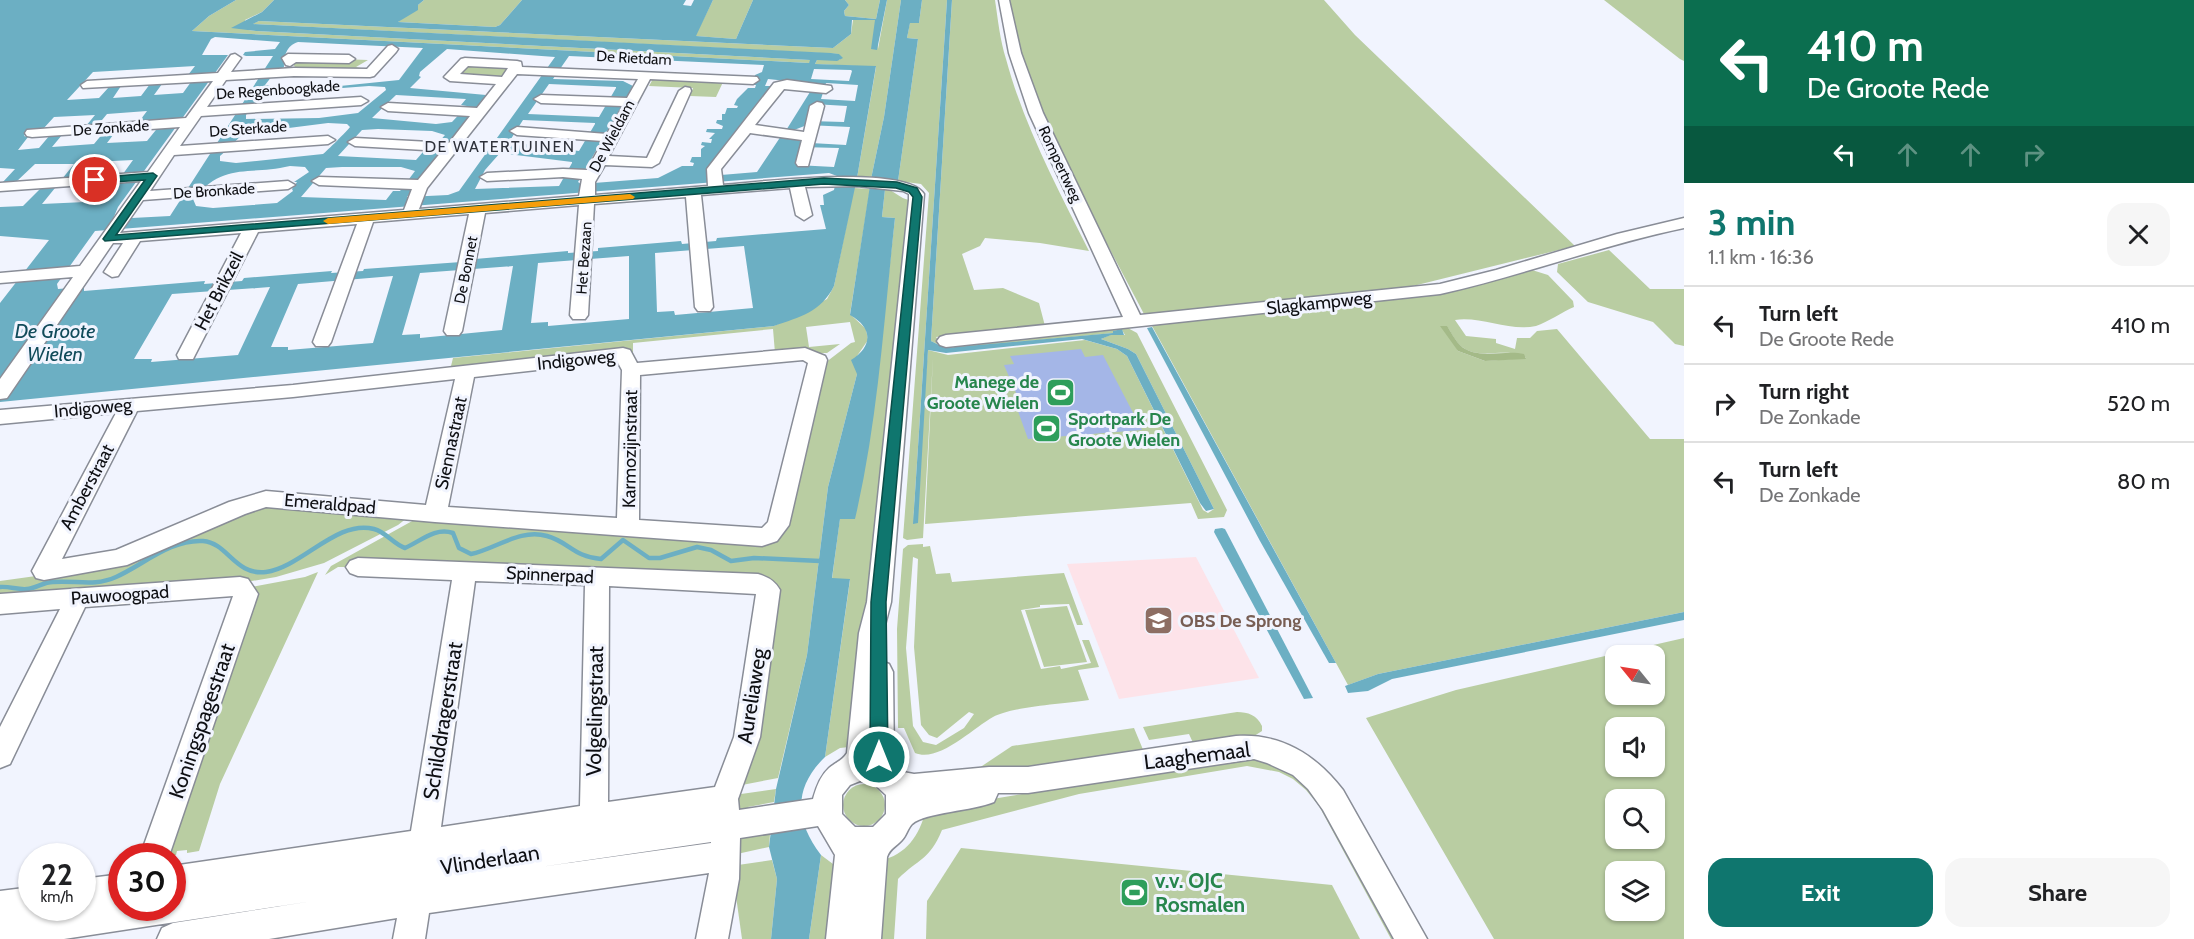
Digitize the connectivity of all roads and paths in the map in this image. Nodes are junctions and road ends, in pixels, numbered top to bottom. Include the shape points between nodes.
1 (1004, 0) edge
2 (392, 49) dead end
3 (235, 58) dead end
4 (514, 69) junction
5 (646, 75) junction
6 (219, 77) junction
7 (753, 80) dead end
8 (505, 81) junction
9 (87, 85) dead end
10 (819, 88) dead end
11 (686, 91) dead end
12 (541, 99) dead end
13 (361, 101) dead end
14 (628, 102) junction
15 (388, 107) dead end
16 (472, 112) junction
17 (191, 119) junction
18 (746, 128) junction
19 (517, 131) dead end
20 (32, 133) dead end
21 (609, 137) junction
22 (328, 140) dead end
23 (355, 142) dead end
24 (450, 147) junction
25 (170, 151) junction
26 (599, 160) junction
27 (803, 163) dead end
28 (497, 164) dead end
29 (563, 174) junction
30 (149, 176) junction
31 (487, 177) dead end
32 (319, 181) dead end
33 (715, 182) junction
34 (797, 184) junction
35 (288, 185) dead end
36 (588, 185) junction
37 (0, 187) edge
38 (693, 192) junction
39 (413, 195) junction
40 (139, 196) junction
41 (478, 209) junction
42 (804, 215) dead end
43 (367, 218) junction
44 (1684, 223) edge
45 (252, 227) junction
46 (115, 229) junction
47 (135, 237) junction
48 (112, 272) dead end
49 (79, 277) junction
50 (0, 278) edge
51 (704, 307) dead end
52 (579, 315) dead end
53 (1134, 322) junction
54 (453, 331) dead end
55 (946, 341) dead end
56 (322, 342) dead end
57 (186, 355) dead end
58 (631, 370) junction
59 (466, 372) junction
60 (0, 393) edge
61 (131, 404) junction
62 (0, 417) edge
63 (435, 514) junction
64 (628, 527) junction
65 (357, 567) dead end
66 (44, 571) joint
67 (465, 571) junction
68 (597, 578) junction
69 (742, 583) joint
70 (240, 586) joint
71 (78, 598) junction
72 (879, 602) junction
73 (0, 604) edge
74 (0, 755) edge
75 (852, 770) junction
76 (889, 779) junction
77 (1028, 780) junction
78 (901, 815) junction
79 (825, 820) junction
80 (729, 826) junction
81 (594, 832) junction
82 (878, 840) junction
83 (160, 843) edge
84 (420, 872) junction
85 (592, 875) junction
86 (186, 880) edge
87 (220, 900) junction
88 (18, 904) edge
89 (186, 905) edge
90 (0, 906) edge
91 (108, 908) edge
92 (0, 933) edge
93 (211, 936) edge
94 (173, 939) edge
95 (409, 939) edge
96 (712, 939) edge
97 (842, 939) edge
98 (865, 939) edge
99 (1411, 939) edge

1 - 53 street, Rompertweg via 1015,53 1036,113
2 - 6 street via 370,73 294,72
3 - 6 street, De Zonkade
4 - 5 street, De Rietdam
4 - 8 street
4 - 8 street, De Rietdam via 517,65 465,62 450,77
5 - 7 street, De Rietdam
5 - 14 street, De Wieldam
6 - 9 street
6 - 17 street, De Zonkade
8 - 16 street
10 - 18 street via 778,84
11 - 26 street via 652,163
12 - 14 street
13 - 17 street, De Regenboogkade via 238,109
14 - 21 street, De Wieldam
15 - 16 street
16 - 24 street
17 - 20 street, De Zonkade via 158,125
17 - 25 street, De Zonkade
18 - 27 street via 811,130
18 - 33 street
19 - 21 street
21 - 26 street, De Wieldam
22 - 25 street, De Sterkade
23 - 24 street
24 - 39 street
25 - 30 street, De Zonkade
26 - 36 street, De Wieldam
28 - 29 street
29 - 31 street
29 - 36 street
30 - 37 street
30 - 40 street, De Zonkade
32 - 39 street
33 - 34 street
33 - 38 street
34 - 42 street
34 - 72 street via 886,184 909,188 918,197
35 - 40 street, De Bronkade
36 - 38 street
36 - 41 street
36 - 52 street, Het Bezaan
38 - 51 street
39 - 41 street
39 - 43 street
40 - 46 street, De Zonkade
41 - 54 street, De Bonnet
43 - 45 street
43 - 56 street
44 - 53 street, Slagkampweg via 1496,277 1440,289
45 - 47 street
45 - 57 street, Het Brikzeil
46 - 47 street
46 - 49 street, De Zonkade
47 - 48 street
49 - 50 street
49 - 60 street, De Zonkade
53 - 55 street, Slagkampweg
58 - 59 street, Indigoweg via 623,354
58 - 64 street, Karmozijnstraat
58 - 64 street, Indigoweg via 805,354 819,360 775,530 762,537
59 - 61 street, Indigoweg
59 - 63 street, Siennastraat
61 - 62 street, Indigoweg
61 - 66 street, Amberstraat
63 - 64 street, Emeraldpad
63 - 66 street, Emeraldpad via 266,499 119,560
65 - 67 street, Spinnerpad
67 - 68 street, Spinnerpad
67 - 84 street, Schilddragerstraat
68 - 69 street, Spinnerpad
68 - 81 street, Volgelingstraat
69 - 80 street, Aureliaweg via 758,583 768,590 747,737
70 - 71 street, Pauwoogpad
70 - 83 street, Koningspagestraat via 246,594
71 - 73 street, Pauwoogpad
71 - 74 street
72 - 75 street via 872,633 860,754
72 - 76 street via 879,757
75 - 76 street via 862,768
75 - 79 street via 834,781 826,800
76 - 77 street, Laaghemaal via 914,788
76 - 78 street via 901,799
77 - 78 street, Laaghemaal via 918,806
77 - 99 street, Laaghemaal via 1236,748 1262,749 1290,758 1318,780 1333,800
78 - 82 street via 892,830
79 - 80 street, Vlinderlaan
79 - 82 street via 860,842
79 - 97 street via 850,855
80 - 81 street, Vlinderlaan
80 - 85 street, Vlinderlaan
80 - 96 street
81 - 84 street, Vlinderlaan
81 - 85 street, Volgelingstraat
82 - 98 street via 872,857
84 - 85 street, Vlinderlaan
84 - 86 street, Vlinderlaan
84 - 87 street, Vlinderlaan
84 - 93 street, Vlinderlaan
84 - 95 street, Schilddragerstraat
87 - 89 street, Vlinderlaan
87 - 93 street
88 - 90 street
91 - 92 street, Vlinderlaan
93 - 94 street, Vlinderlaan

